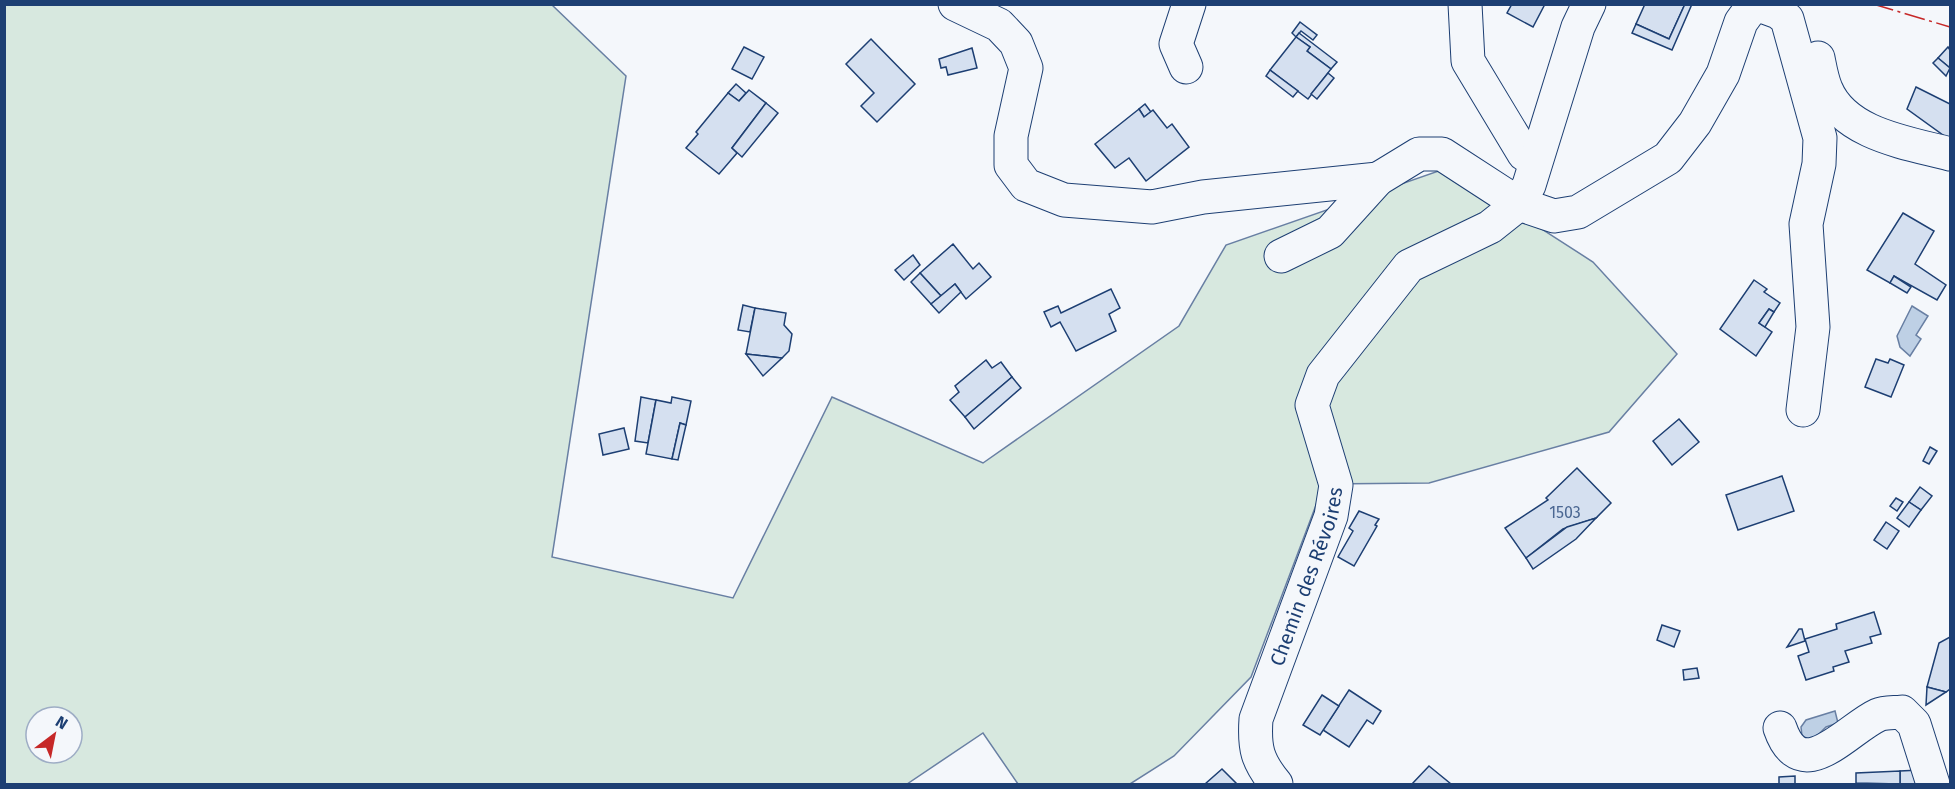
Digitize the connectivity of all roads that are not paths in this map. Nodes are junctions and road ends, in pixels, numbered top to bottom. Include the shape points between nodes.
1 (955, 4) edge
2 (1189, 4) edge
3 (1465, 4) edge
4 (1589, 4) edge
5 (1803, 4) edge
6 (1186, 67) dead end
7 (1950, 154) edge
8 (1535, 160) junction
9 (1378, 179) junction
10 (1519, 204) junction
11 (1281, 256) dead end
12 (1803, 410) dead end
13 (1780, 728) dead end
14 (1276, 784) edge
15 (1933, 784) edge

1 - 9 street via 999,25 1016,43 1026,68 1011,136 1011,165 1026,186 1064,200 1152,207 1203,196
2 - 6 street via 1176,44
3 - 8 street via 1468,61 1524,154
4 - 8 street, Chemin des Révoires
5 - 7 street via 1827,91 1845,115 1862,127
8 - 10 street, Chemin des Révoires
9 - 10 street via 1419,154 1442,153
9 - 11 street via 1330,232
10 - 12 street via 1554,216 1578,212 1668,158 1695,123 1723,74 1741,22 1749,11 1759,5 1778,12 1786,19 1820,138 1819,164 1806,224 1814,327
10 - 14 street, Chemin des Révoires via 1490,227 1409,266 1323,375 1312,405 1336,485 1331,516 1256,719 1254,746 1264,770
13 - 15 street via 1785,743 1798,753 1824,753 1879,715 1902,712 1914,724

